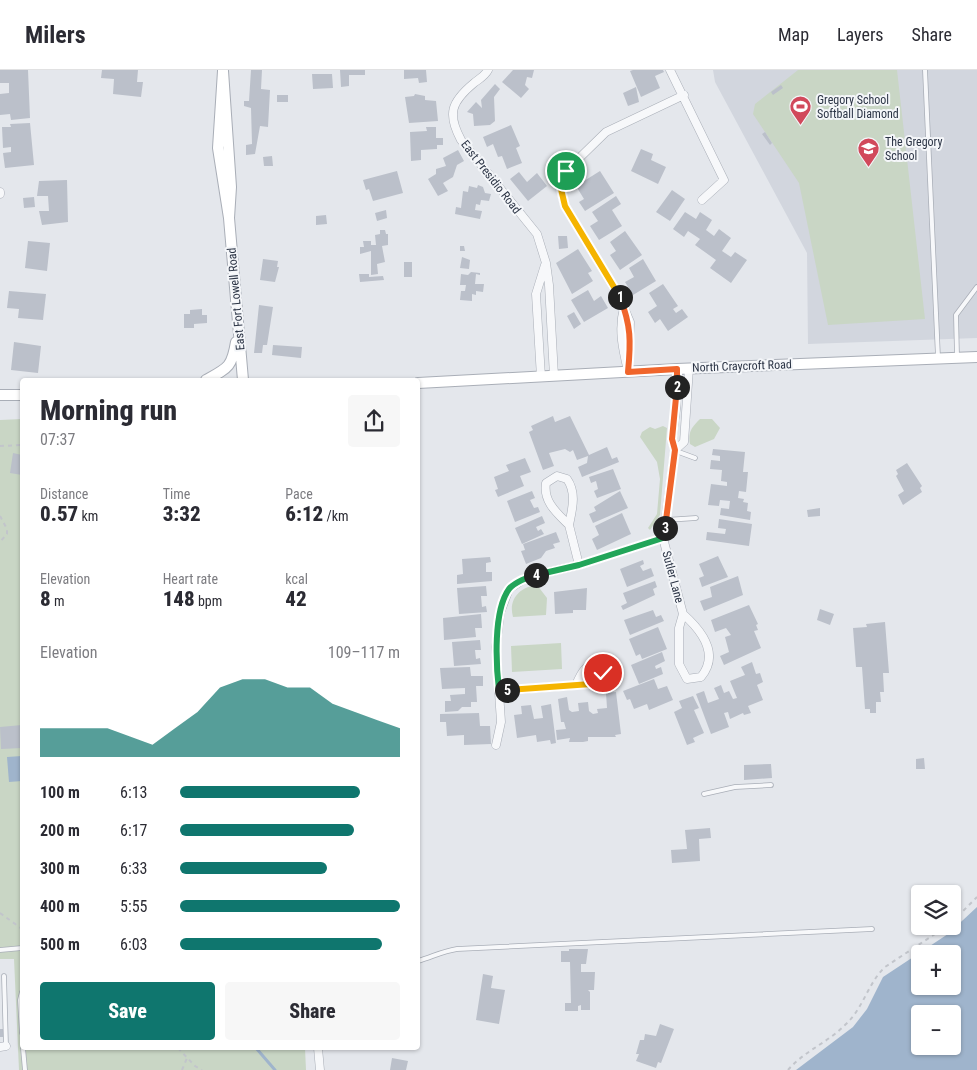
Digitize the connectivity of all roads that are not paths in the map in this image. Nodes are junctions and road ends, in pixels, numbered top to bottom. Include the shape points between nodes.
1 (488, 70) edge
2 (670, 70) edge
3 (925, 70) edge
4 (223, 71) edge
5 (684, 95) junction
6 (702, 200) dead end
7 (546, 263) junction
8 (977, 287) edge
9 (238, 326) junction
10 (977, 357) edge
11 (957, 358) junction
12 (938, 359) junction
13 (689, 368) junction
14 (677, 369) junction
15 (628, 372) junction
16 (554, 376) junction
17 (540, 377) junction
18 (210, 378) edge
19 (243, 378) edge
20 (420, 383) edge
21 (0, 395) edge
22 (20, 395) edge
23 (675, 450) junction
24 (695, 458) dead end
25 (696, 518) dead end
26 (666, 520) junction
27 (569, 525) junction
28 (663, 538) junction
29 (579, 565) junction
30 (683, 614) junction
31 (576, 685) dead end
32 (499, 690) junction
33 (496, 746) dead end
34 (771, 785) dead end
35 (704, 794) dead end
36 (872, 929) dead end
37 (20, 948) edge
38 (0, 950) edge
39 (420, 960) edge
40 (4, 976) dead end
41 (3, 1047) edge
42 (23, 1050) edge
43 (318, 1050) edge
44 (25, 1070) edge
45 (320, 1070) edge

1 - 7 street, East Presidio Road via 463,92 453,108 452,123 461,140 537,234
2 - 5 street
3 - 12 lane
4 - 9 main road, East Fort Lowell Road via 231,187 229,218
5 - 6 street via 724,180
5 - 15 street via 606,132 566,171 561,189 565,206 620,296 630,322
7 - 16 street, East Presidio Road via 550,284
7 - 17 street via 536,294
8 - 11 lane via 956,315
9 - 18 main road via 233,358 228,368
9 - 19 main road, East Fort Lowell Road
10 - 11 main road, North Craycroft Road
11 - 12 main road, North Craycroft Road
12 - 13 main road, North Craycroft Road
13 - 14 main road, North Craycroft Road
13 - 23 street, Sutler Lane via 684,442
14 - 15 main road, North Craycroft Road
14 - 23 street, Sutler Lane via 672,439
15 - 16 main road, North Craycroft Road
16 - 17 main road, North Craycroft Road
17 - 20 main road, North Craycroft Road
21 - 22 main road
23 - 24 lane
23 - 26 street, Sutler Lane
25 - 26 lane
26 - 28 street, Sutler Lane
27 - 27 street via 573,512 572,490 567,479 557,476 546,483 545,490 552,509
27 - 29 street
28 - 29 street
28 - 30 street, Sutler Lane
29 - 32 street via 527,577 509,589 500,613 496,647
30 - 30 street, Sutler Lane via 679,628 680,664 687,679 693,679 701,677 708,666 707,643
31 - 32 street
32 - 33 street via 501,722
34 - 35 lane via 735,787
36 - 39 lane via 457,949
37 - 38 lane
40 - 41 lane
42 - 44 lane
43 - 45 street

